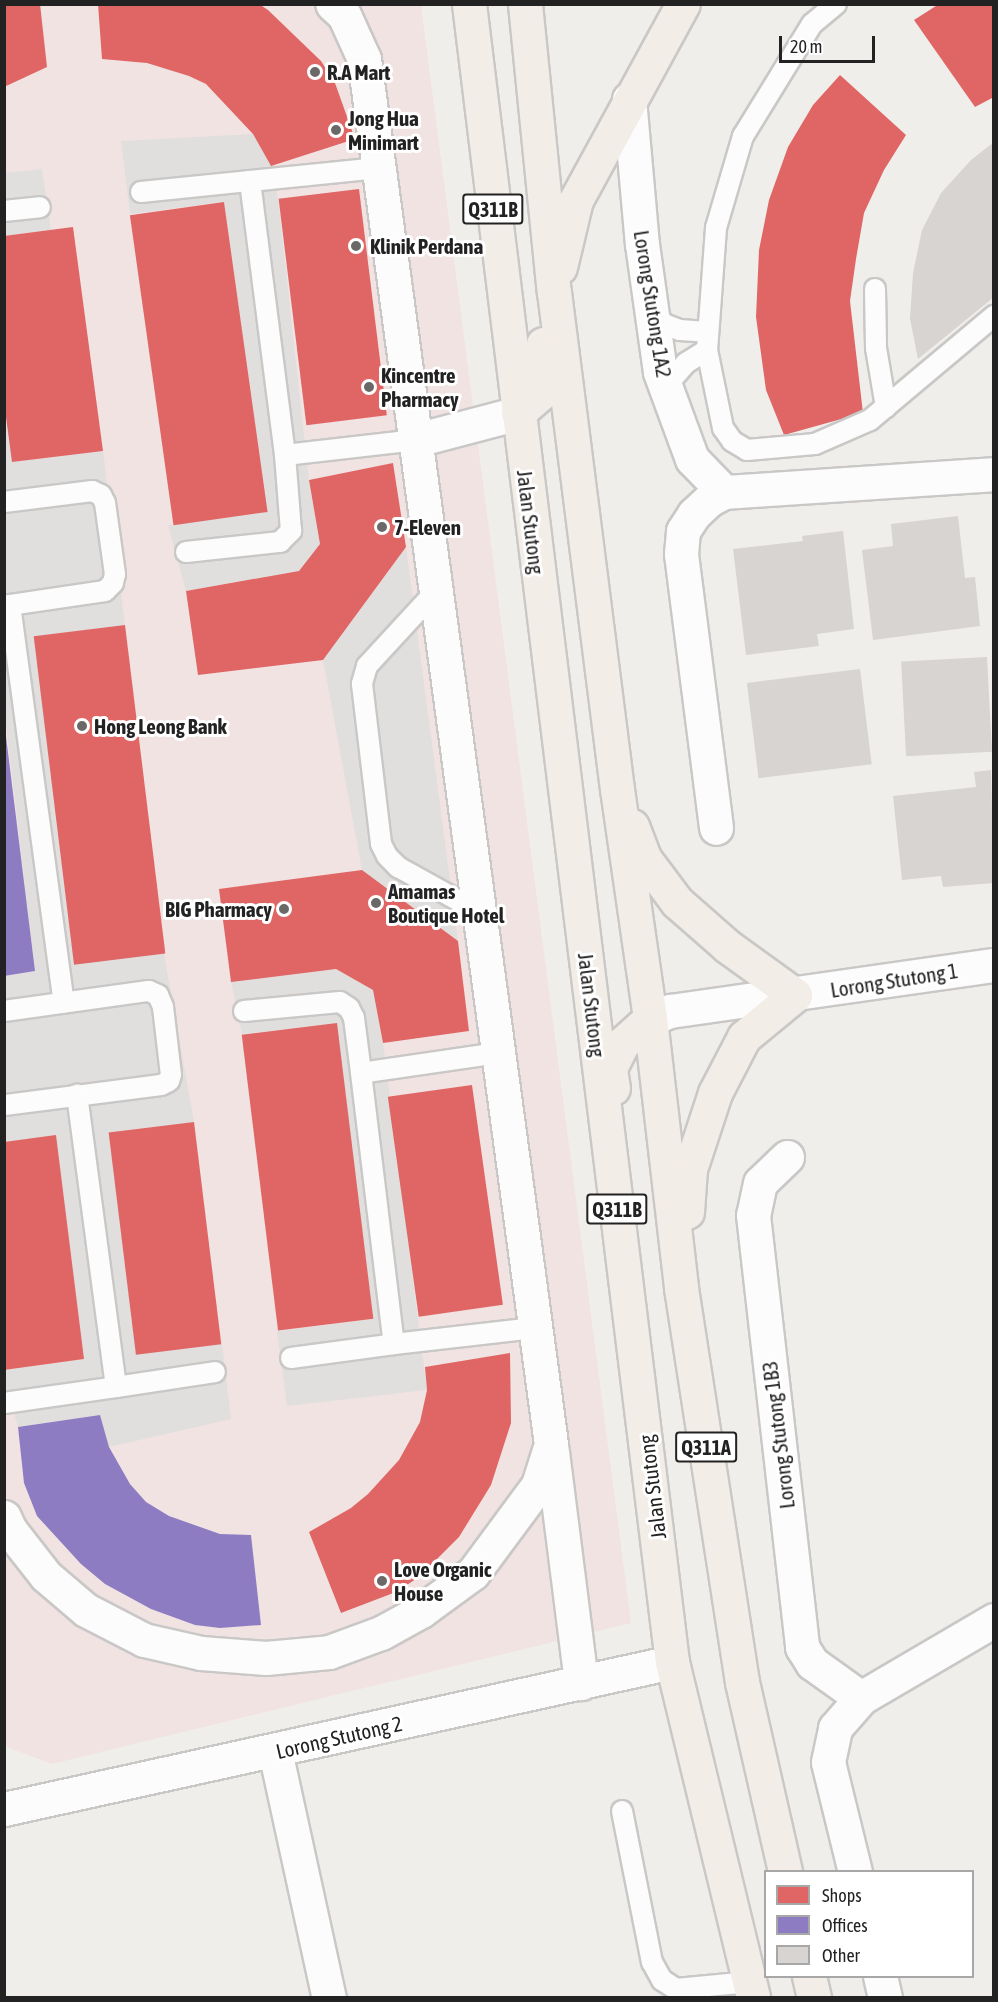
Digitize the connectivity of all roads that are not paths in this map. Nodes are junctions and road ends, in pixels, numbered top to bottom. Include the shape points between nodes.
1 (332, 4) edge
2 (469, 4) edge
3 (525, 4) edge
4 (683, 4) edge
5 (836, 4) edge
6 (629, 99) junction
7 (378, 168) junction
8 (250, 181) junction
9 (141, 192) dead end
10 (40, 207) dead end
11 (4, 211) edge
12 (875, 289) dead end
13 (554, 292) junction
14 (652, 311) junction
15 (993, 316) edge
16 (707, 341) junction
17 (667, 392) junction
18 (886, 406) junction
19 (518, 413) junction
20 (416, 440) junction
21 (285, 455) junction
22 (993, 474) edge
23 (724, 492) junction
24 (4, 502) edge
25 (186, 552) dead end
26 (436, 591) junction
27 (7, 605) edge
28 (617, 789) junction
29 (716, 828) dead end
30 (479, 912) junction
31 (993, 965) edge
32 (795, 995) junction
33 (64, 1002) junction
34 (4, 1011) edge
35 (244, 1011) dead end
36 (650, 1019) junction
37 (498, 1053) junction
38 (361, 1072) junction
39 (77, 1095) junction
40 (4, 1105) edge
41 (787, 1157) dead end
42 (681, 1288) junction
43 (534, 1328) junction
44 (394, 1344) junction
45 (291, 1358) dead end
46 (215, 1372) dead end
47 (116, 1387) junction
48 (4, 1403) edge
49 (645, 1432) junction
50 (551, 1444) junction
51 (4, 1517) edge
52 (993, 1620) edge
53 (672, 1662) junction
54 (581, 1683) junction
55 (861, 1698) junction
56 (275, 1751) junction
57 (4, 1809) edge
58 (622, 1811) dead end
59 (785, 1870) edge
60 (855, 1870) edge
61 (809, 1978) edge
62 (880, 1978) edge
63 (752, 1990) edge
64 (329, 1998) edge
65 (814, 1998) edge
66 (885, 1998) edge

1 - 7 street via 344,15 364,59
2 - 19 main road, Jalan Stutong / Q311B
3 - 13 main road
4 - 6 main road
5 - 16 lane via 812,24 743,136 716,228
6 - 13 main road via 576,200
6 - 14 street, Lorong Stutong 1A2
7 - 8 lane
7 - 20 street
8 - 9 lane
8 - 21 lane
10 - 11 lane
12 - 18 lane via 876,348
13 - 19 main road via 543,327 542,392
13 - 28 main road
14 - 16 lane via 664,324
14 - 17 street, Lorong Stutong 1A2 via 660,372
15 - 18 lane
16 - 17 lane via 673,378
16 - 18 lane via 723,428 732,441 747,450 814,444 870,420
17 - 23 street, Lorong Stutong 1A2 via 692,459
19 - 20 street
19 - 49 main road, Jalan Stutong / Q311B
20 - 21 lane
20 - 26 street
21 - 25 lane via 291,531 287,538 280,543
22 - 23 street
23 - 29 street via 694,514 683,531 681,554
24 - 27 lane via 92,490 101,495 115,574 105,591
26 - 30 street
26 - 30 lane via 367,666 362,684 381,844 398,867
27 - 33 lane
28 - 32 main road via 644,858 677,902 727,946
28 - 36 main road
30 - 37 street
31 - 32 street, Lorong Stutong 1
32 - 36 street, Lorong Stutong 1 via 670,1011
32 - 42 main road via 744,1037 714,1092 690,1169
33 - 34 lane
33 - 39 lane via 149,991 158,995 163,1006 169,1081
35 - 38 lane via 340,1002 350,1008 354,1018
36 - 42 main road, Q311A
36 - 49 main road via 623,1043 610,1068 647,1318 651,1372
37 - 38 lane
37 - 43 street
38 - 44 lane
39 - 40 lane
39 - 47 lane
41 - 55 street, Lorong Stutong 1B3 via 760,1183 753,1215 802,1647 812,1663
42 - 59 main road, Q311A via 742,1682
43 - 44 lane
43 - 50 street
44 - 45 lane
46 - 47 lane
47 - 48 lane
49 - 53 main road, Jalan Stutong / Q311B
50 - 51 street via 538,1485 472,1573 421,1611 381,1633 329,1652 266,1658 201,1653 144,1640 86,1610 46,1576
50 - 54 street
52 - 55 street
53 - 54 street, Lorong Stutong 2
53 - 63 main road, Jalan Stutong / Q311B
54 - 56 street, Lorong Stutong 2
55 - 60 street via 835,1728 828,1762
56 - 57 street, Lorong Stutong 2
56 - 64 street
58 - 63 lane via 652,1962 662,1980 676,1989
61 - 65 main road
62 - 66 street

